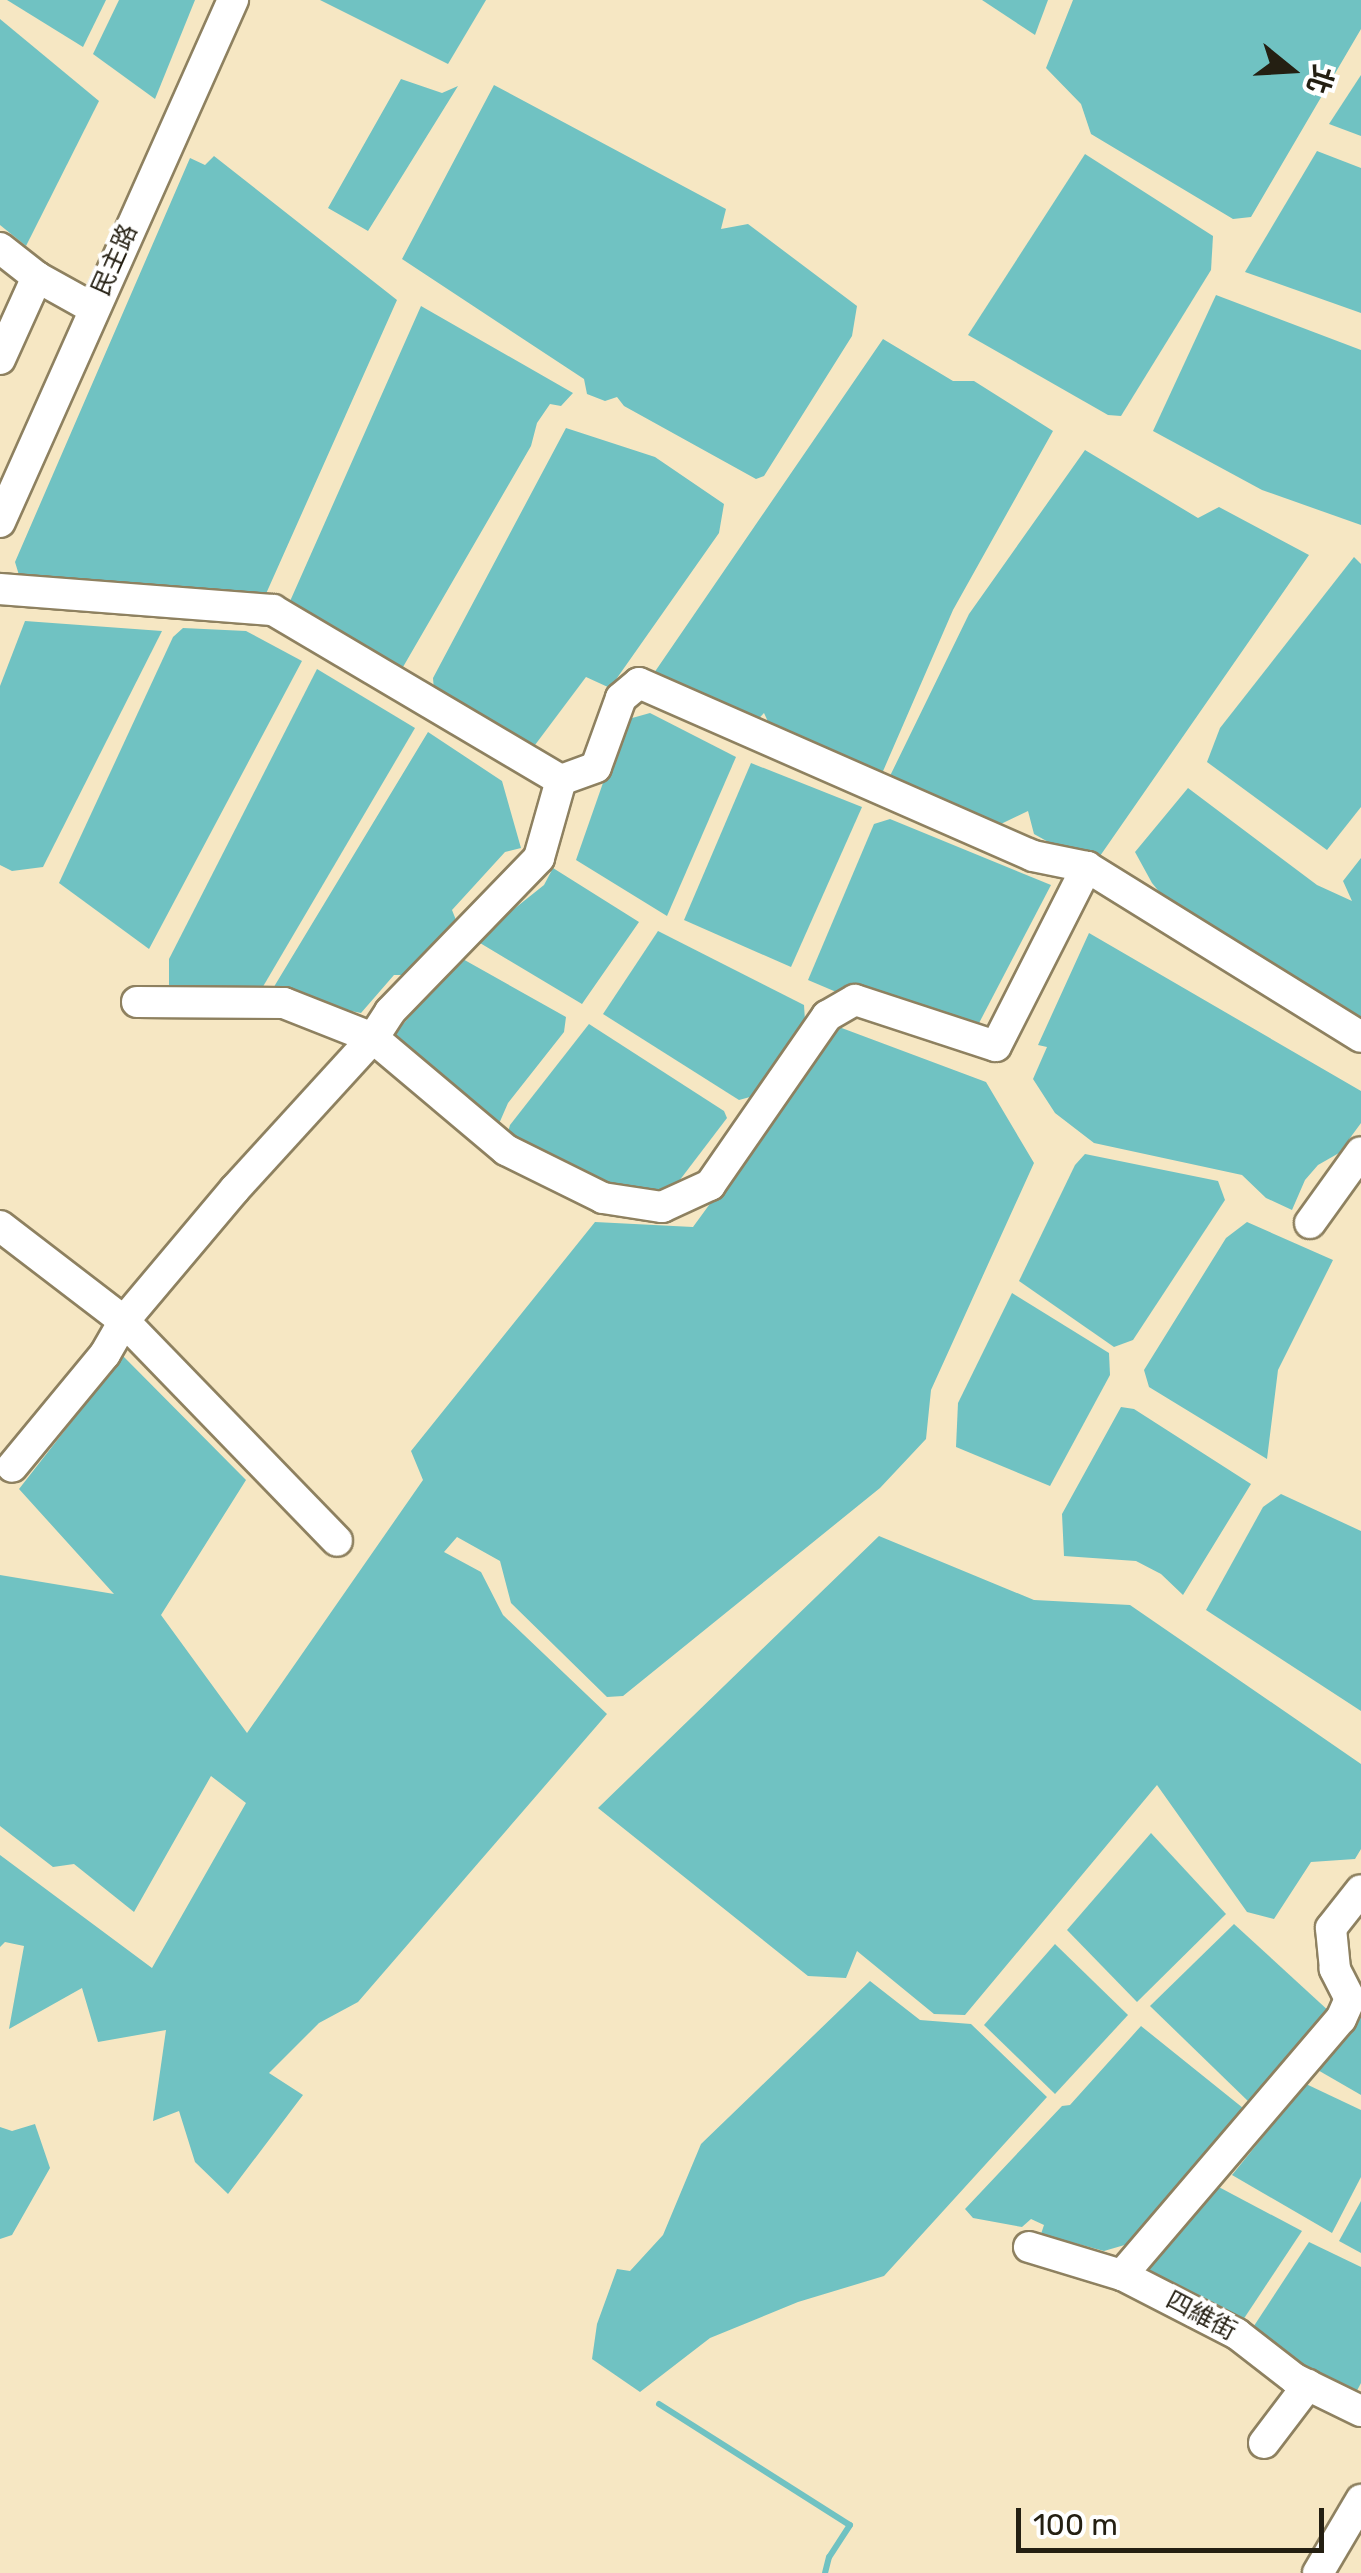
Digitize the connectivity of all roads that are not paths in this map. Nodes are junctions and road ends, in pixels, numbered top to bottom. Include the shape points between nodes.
1 (233, 0) edge
2 (0, 248) edge
3 (37, 277) junction
4 (94, 308) junction
5 (0, 359) edge
6 (0, 522) edge
7 (0, 589) edge
8 (561, 780) junction
9 (1088, 867) junction
10 (137, 1002) dead end
11 (1361, 1037) edge
12 (373, 1038) junction
13 (1361, 1152) edge
14 (1310, 1223) dead end
15 (0, 1226) edge
16 (124, 1321) junction
17 (12, 1467) dead end
18 (337, 1541) dead end
19 (1361, 1890) edge
20 (1029, 2246) dead end
21 (1122, 2274) junction
22 (1308, 2385) junction
23 (1361, 2411) edge
24 (1264, 2444) dead end
25 (1361, 2500) edge
26 (1318, 2573) edge

1 - 4 street, 民主路
2 - 3 street
3 - 4 street
3 - 5 street
4 - 6 street, 民主路
7 - 8 street via 273,610
8 - 9 street via 596,766 621,698 638,684 1033,856
8 - 12 street via 539,858 390,1012
9 - 11 street
9 - 12 street via 996,1046 855,1000 827,1016 710,1185 662,1206 603,1198 506,1150
10 - 12 street via 284,1002
12 - 16 street
13 - 14 street
15 - 16 street
16 - 17 street via 105,1354
16 - 18 street
19 - 21 street via 1330,1928 1335,1969 1350,1998 1342,2020
20 - 21 street, 四維街
21 - 22 street, 四維街 via 1237,2334
22 - 23 street, 四維街
22 - 24 street
25 - 26 street

